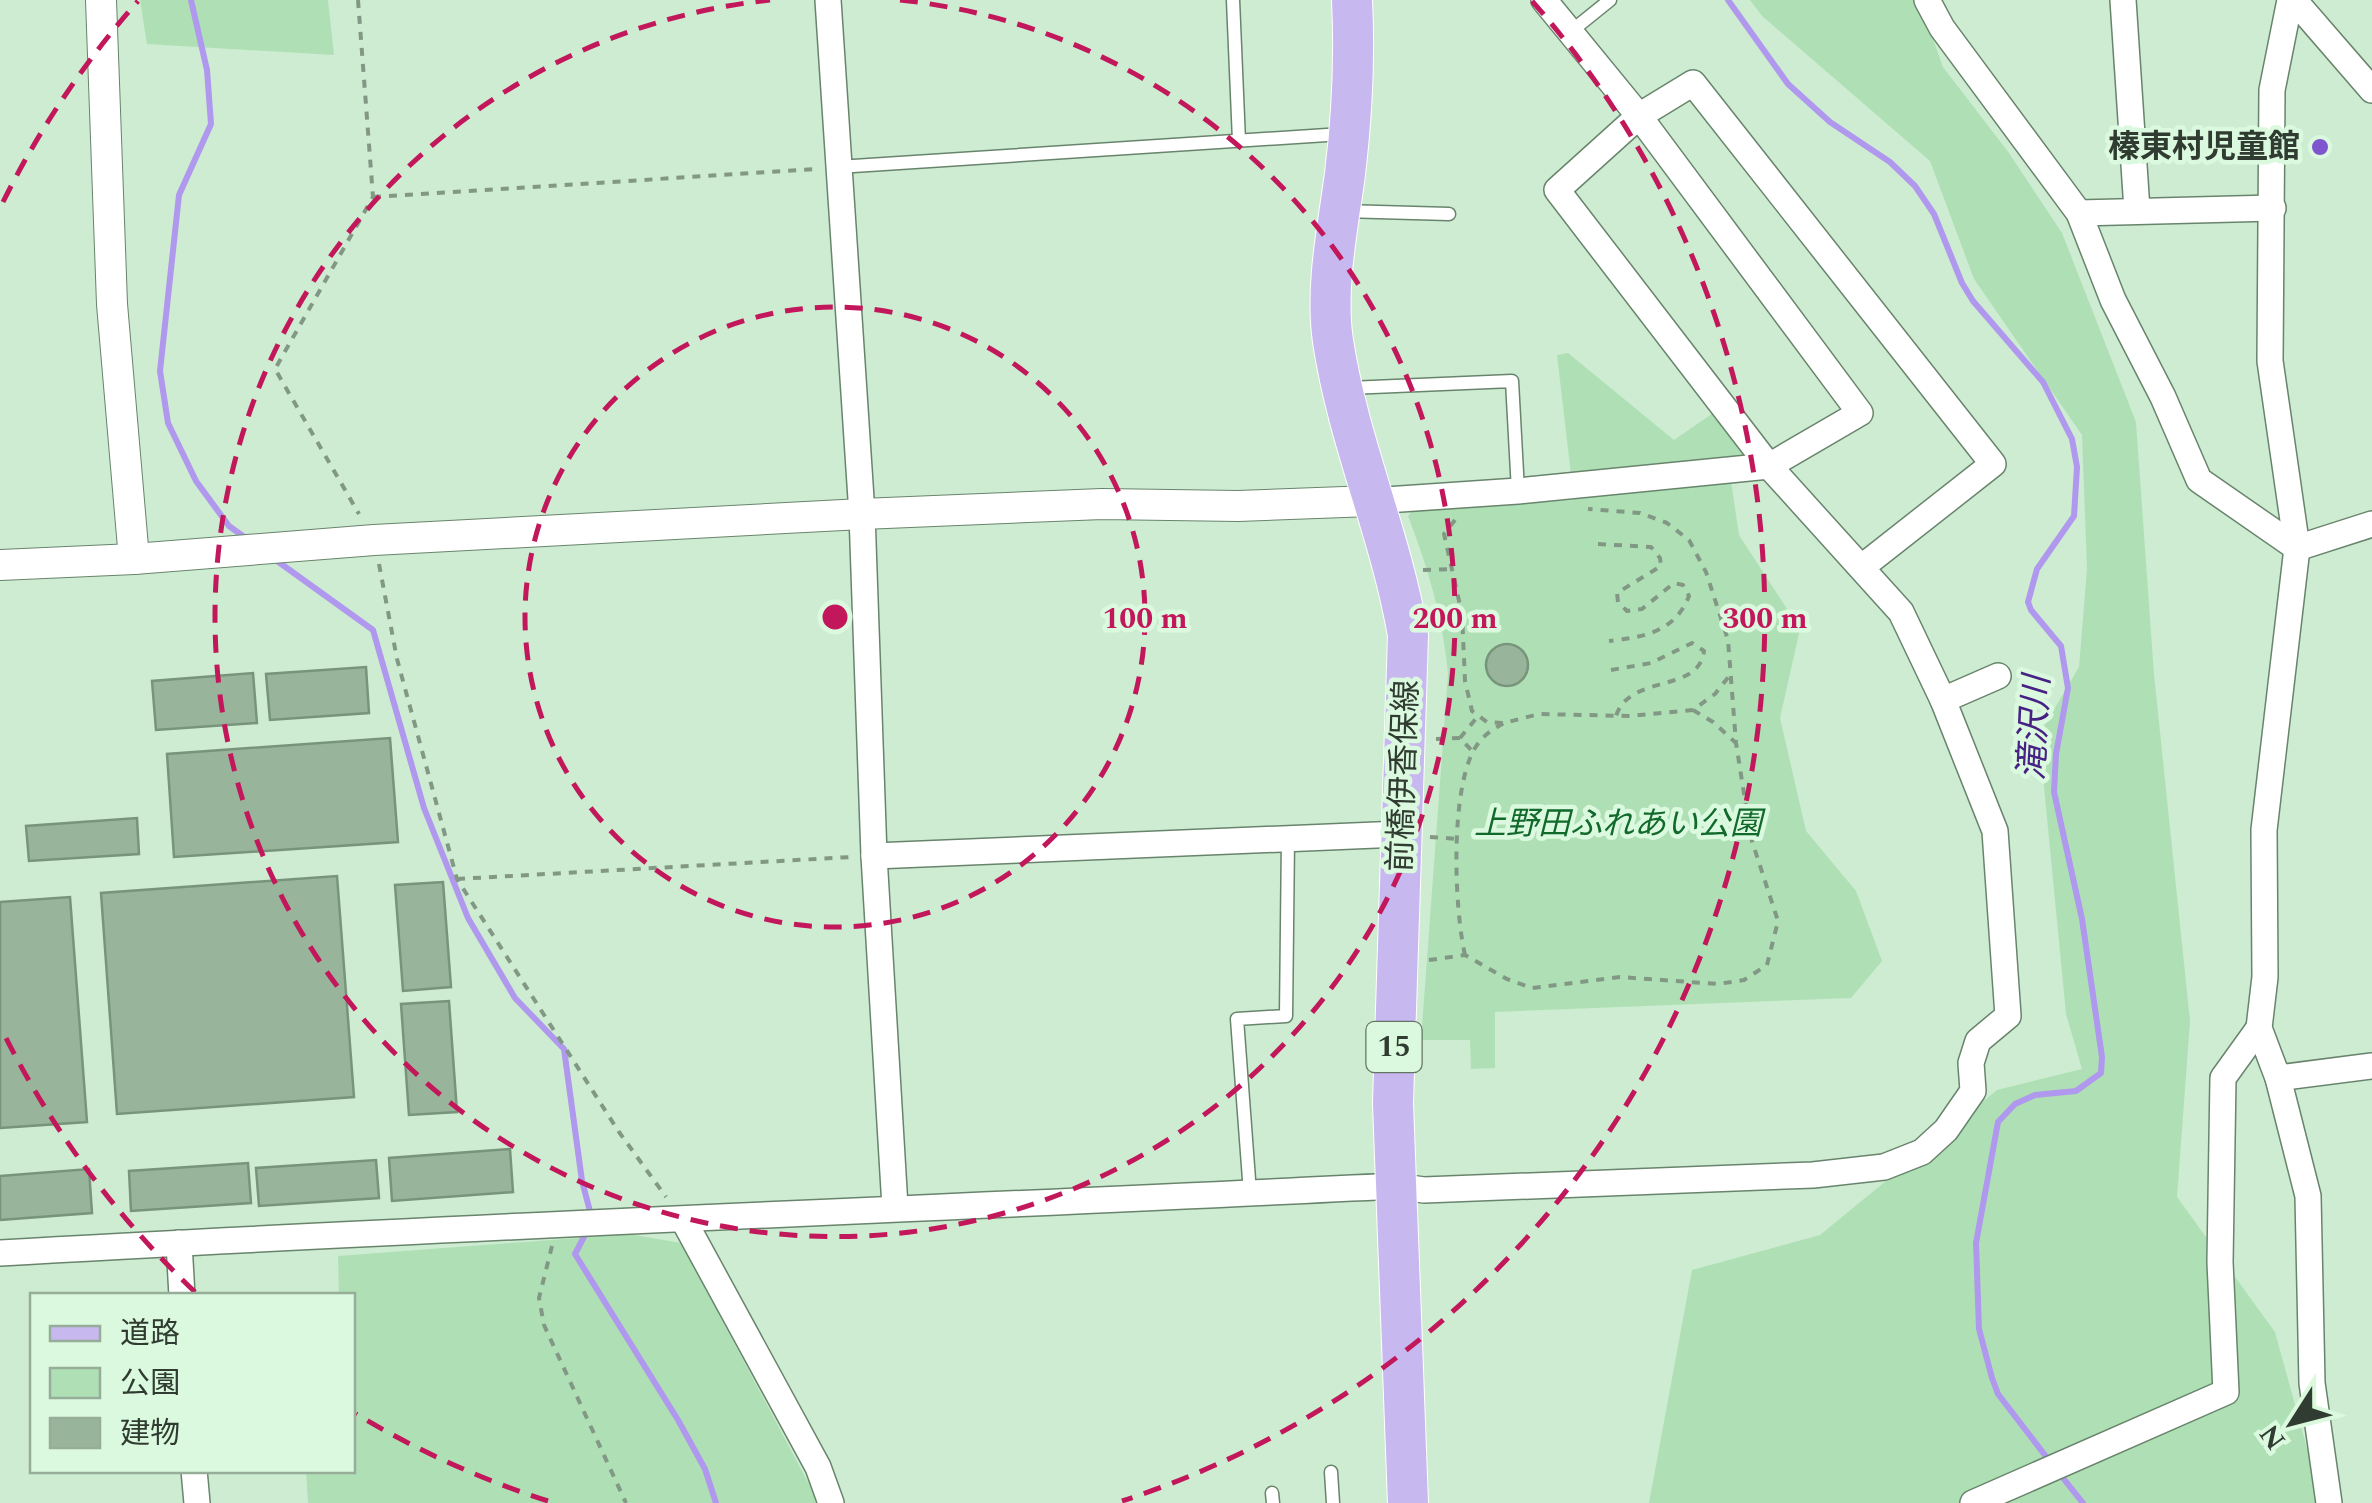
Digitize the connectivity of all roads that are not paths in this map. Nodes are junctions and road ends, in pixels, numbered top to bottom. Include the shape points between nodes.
1 (100, 0) edge
2 (828, 0) edge
3 (1233, 0) edge
4 (1352, 0) edge
5 (1544, 0) edge
6 (1610, 0) edge
7 (1926, 0) edge
8 (2124, 0) edge
9 (2292, 0) edge
10 (1569, 32) junction
11 (2372, 90) edge
12 (1640, 116) junction
13 (1350, 134) junction
14 (1238, 141) junction
15 (837, 167) junction
16 (2273, 208) junction
17 (2136, 210) junction
18 (1340, 211) junction
19 (2079, 213) junction
20 (1449, 214) dead end
21 (1344, 388) junction
22 (1769, 466) junction
23 (1518, 490) junction
24 (1371, 501) junction
25 (862, 514) junction
26 (2372, 524) edge
27 (2297, 548) junction
28 (134, 559) junction
29 (0, 565) edge
30 (1862, 567) junction
31 (1998, 676) dead end
32 (1943, 700) junction
33 (1415, 836) junction
34 (1288, 838) junction
35 (874, 856) junction
36 (2259, 1028) junction
37 (2372, 1066) edge
38 (2278, 1078) junction
39 (1395, 1186) junction
40 (1250, 1194) junction
41 (895, 1207) junction
42 (684, 1221) junction
43 (179, 1243) junction
44 (0, 1254) edge
45 (182, 1293) edge
46 (1331, 1472) dead end
47 (194, 1473) edge
48 (197, 1503) edge
49 (831, 1503) edge
50 (1333, 1503) edge
51 (1408, 1503) edge
52 (1973, 1503) edge
53 (2328, 1503) edge

1 - 28 street via 112,304
2 - 15 street
3 - 14 lane
4 - 13 main road, 前橋伊香保線 / 15
5 - 10 street
6 - 10 lane
7 - 19 street
8 - 17 street
9 - 11 street
9 - 16 street via 2272,90
10 - 12 street
12 - 22 street via 1556,190
12 - 22 street via 1860,413
12 - 30 street via 1694,83 1993,464
13 - 14 lane
13 - 18 main road, 前橋伊香保線 / 15
14 - 15 lane
15 - 25 street
16 - 17 street
16 - 27 street via 2270,362
17 - 19 street
18 - 20 lane
18 - 21 main road, 前橋伊香保線 / 15 via 1333,339
19 - 27 street via 2199,480
21 - 23 lane via 1512,381
21 - 24 main road, 前橋伊香保線 / 15
22 - 23 street
22 - 30 street
23 - 24 street
24 - 25 street
24 - 33 main road, 前橋伊香保線 / 15 via 1408,635
25 - 28 street
25 - 35 street
26 - 27 street
27 - 36 street via 2264,830
28 - 29 street
30 - 32 street via 1902,612
31 - 32 street
32 - 39 street via 1995,832 2008,1016 1978,1041 1973,1091 1922,1152 1884,1166 1813,1175
33 - 34 street
33 - 39 main road, 前橋伊香保線 / 15 via 1393,1103
34 - 35 street
34 - 40 lane via 1286,1016 1238,1019
35 - 41 street
36 - 38 street
36 - 52 street via 2223,1078 2226,1392
37 - 38 street
38 - 53 street via 2308,1196 2312,1383
39 - 40 street
39 - 51 main road, 前橋伊香保線 / 15
40 - 41 street
41 - 42 street
42 - 43 street
42 - 49 street via 818,1467
43 - 44 street
43 - 45 street
46 - 50 lane
47 - 48 street

